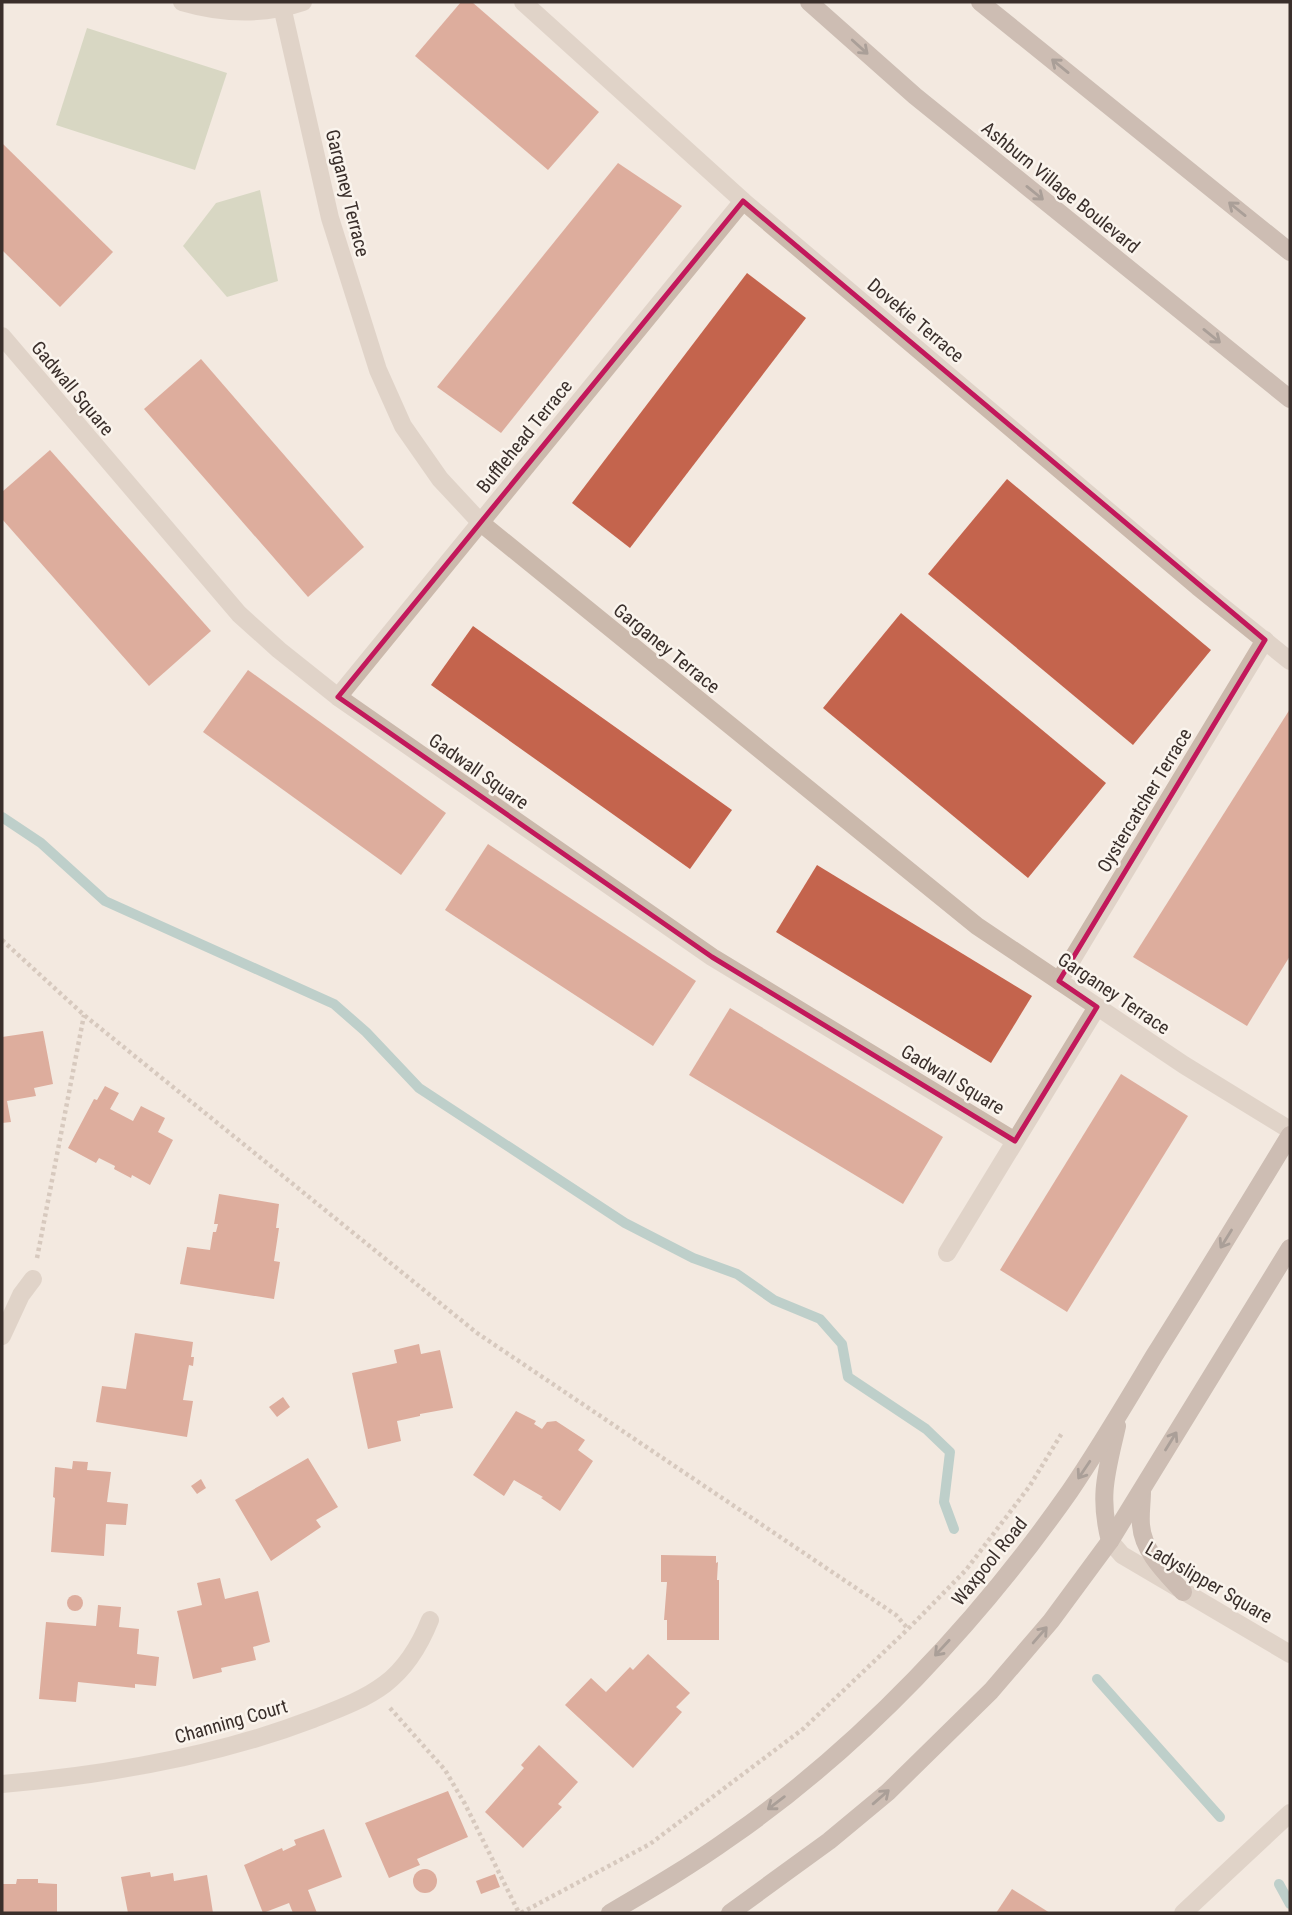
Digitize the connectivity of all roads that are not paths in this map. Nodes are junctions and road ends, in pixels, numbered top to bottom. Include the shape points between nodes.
1 (182, 2) edge
2 (303, 2) edge
3 (523, 2) edge
4 (809, 2) edge
5 (980, 2) edge
6 (282, 5) edge
7 (743, 201) junction
8 (1290, 252) edge
9 (2, 336) edge
10 (1290, 399) edge
11 (481, 523) junction
12 (1265, 640) junction
13 (1290, 661) edge
14 (338, 697) junction
15 (1059, 981) junction
16 (1097, 1007) junction
17 (1290, 1133) edge
18 (1015, 1142) junction
19 (1290, 1248) edge
20 (947, 1253) dead end
21 (33, 1279) road end
22 (2, 1336) edge
23 (1120, 1412) junction
24 (1143, 1487) junction
25 (1110, 1541) junction
26 (1183, 1592) junction
27 (430, 1620) dead end
28 (1290, 1654) edge
29 (2, 1784) edge
30 (1290, 1813) edge
31 (610, 1913) edge
32 (730, 1913) edge
33 (1182, 1913) edge

1 - 6 street via 239,13
2 - 6 street
3 - 7 street, Dovekie Terrace
4 -> 10 main road, Ashburn Village Boulevard via 915,96
8 -> 5 main road
6 - 11 street, Garganey Terrace via 330,218 378,370 403,426 440,479
7 - 11 street, Bufflehead Terrace
7 - 12 street, Dovekie Terrace
9 - 14 street, Gadwall Square via 239,614
11 - 14 street, Bufflehead Terrace
11 - 15 street, Garganey Terrace via 976,926
12 - 13 street, Dovekie Terrace
12 - 15 street, Oystercatcher Terrace
14 - 18 street, Gadwall Square via 712,957
15 - 16 street, Garganey Terrace
16 - 17 street, Garganey Terrace
16 - 18 street
17 -> 23 main road, Waxpool Road
18 - 20 street
24 -> 19 main road
21 - 22 street
23 - 25 main road via 1102,1496
23 -> 31 main road, Waxpool Road via 1069,1492 1000,1582 866,1727 733,1836
24 - 25 main road
24 - 26 main road via 1140,1527 1153,1558
25 - 26 street, Ladyslipper Square via 1122,1555
32 -> 25 main road via 849,1825 991,1691 1051,1622
26 - 28 street, Ladyslipper Square
27 - 29 street, Channing Court via 408,1662 384,1685 275,1733 173,1759
30 - 33 street

